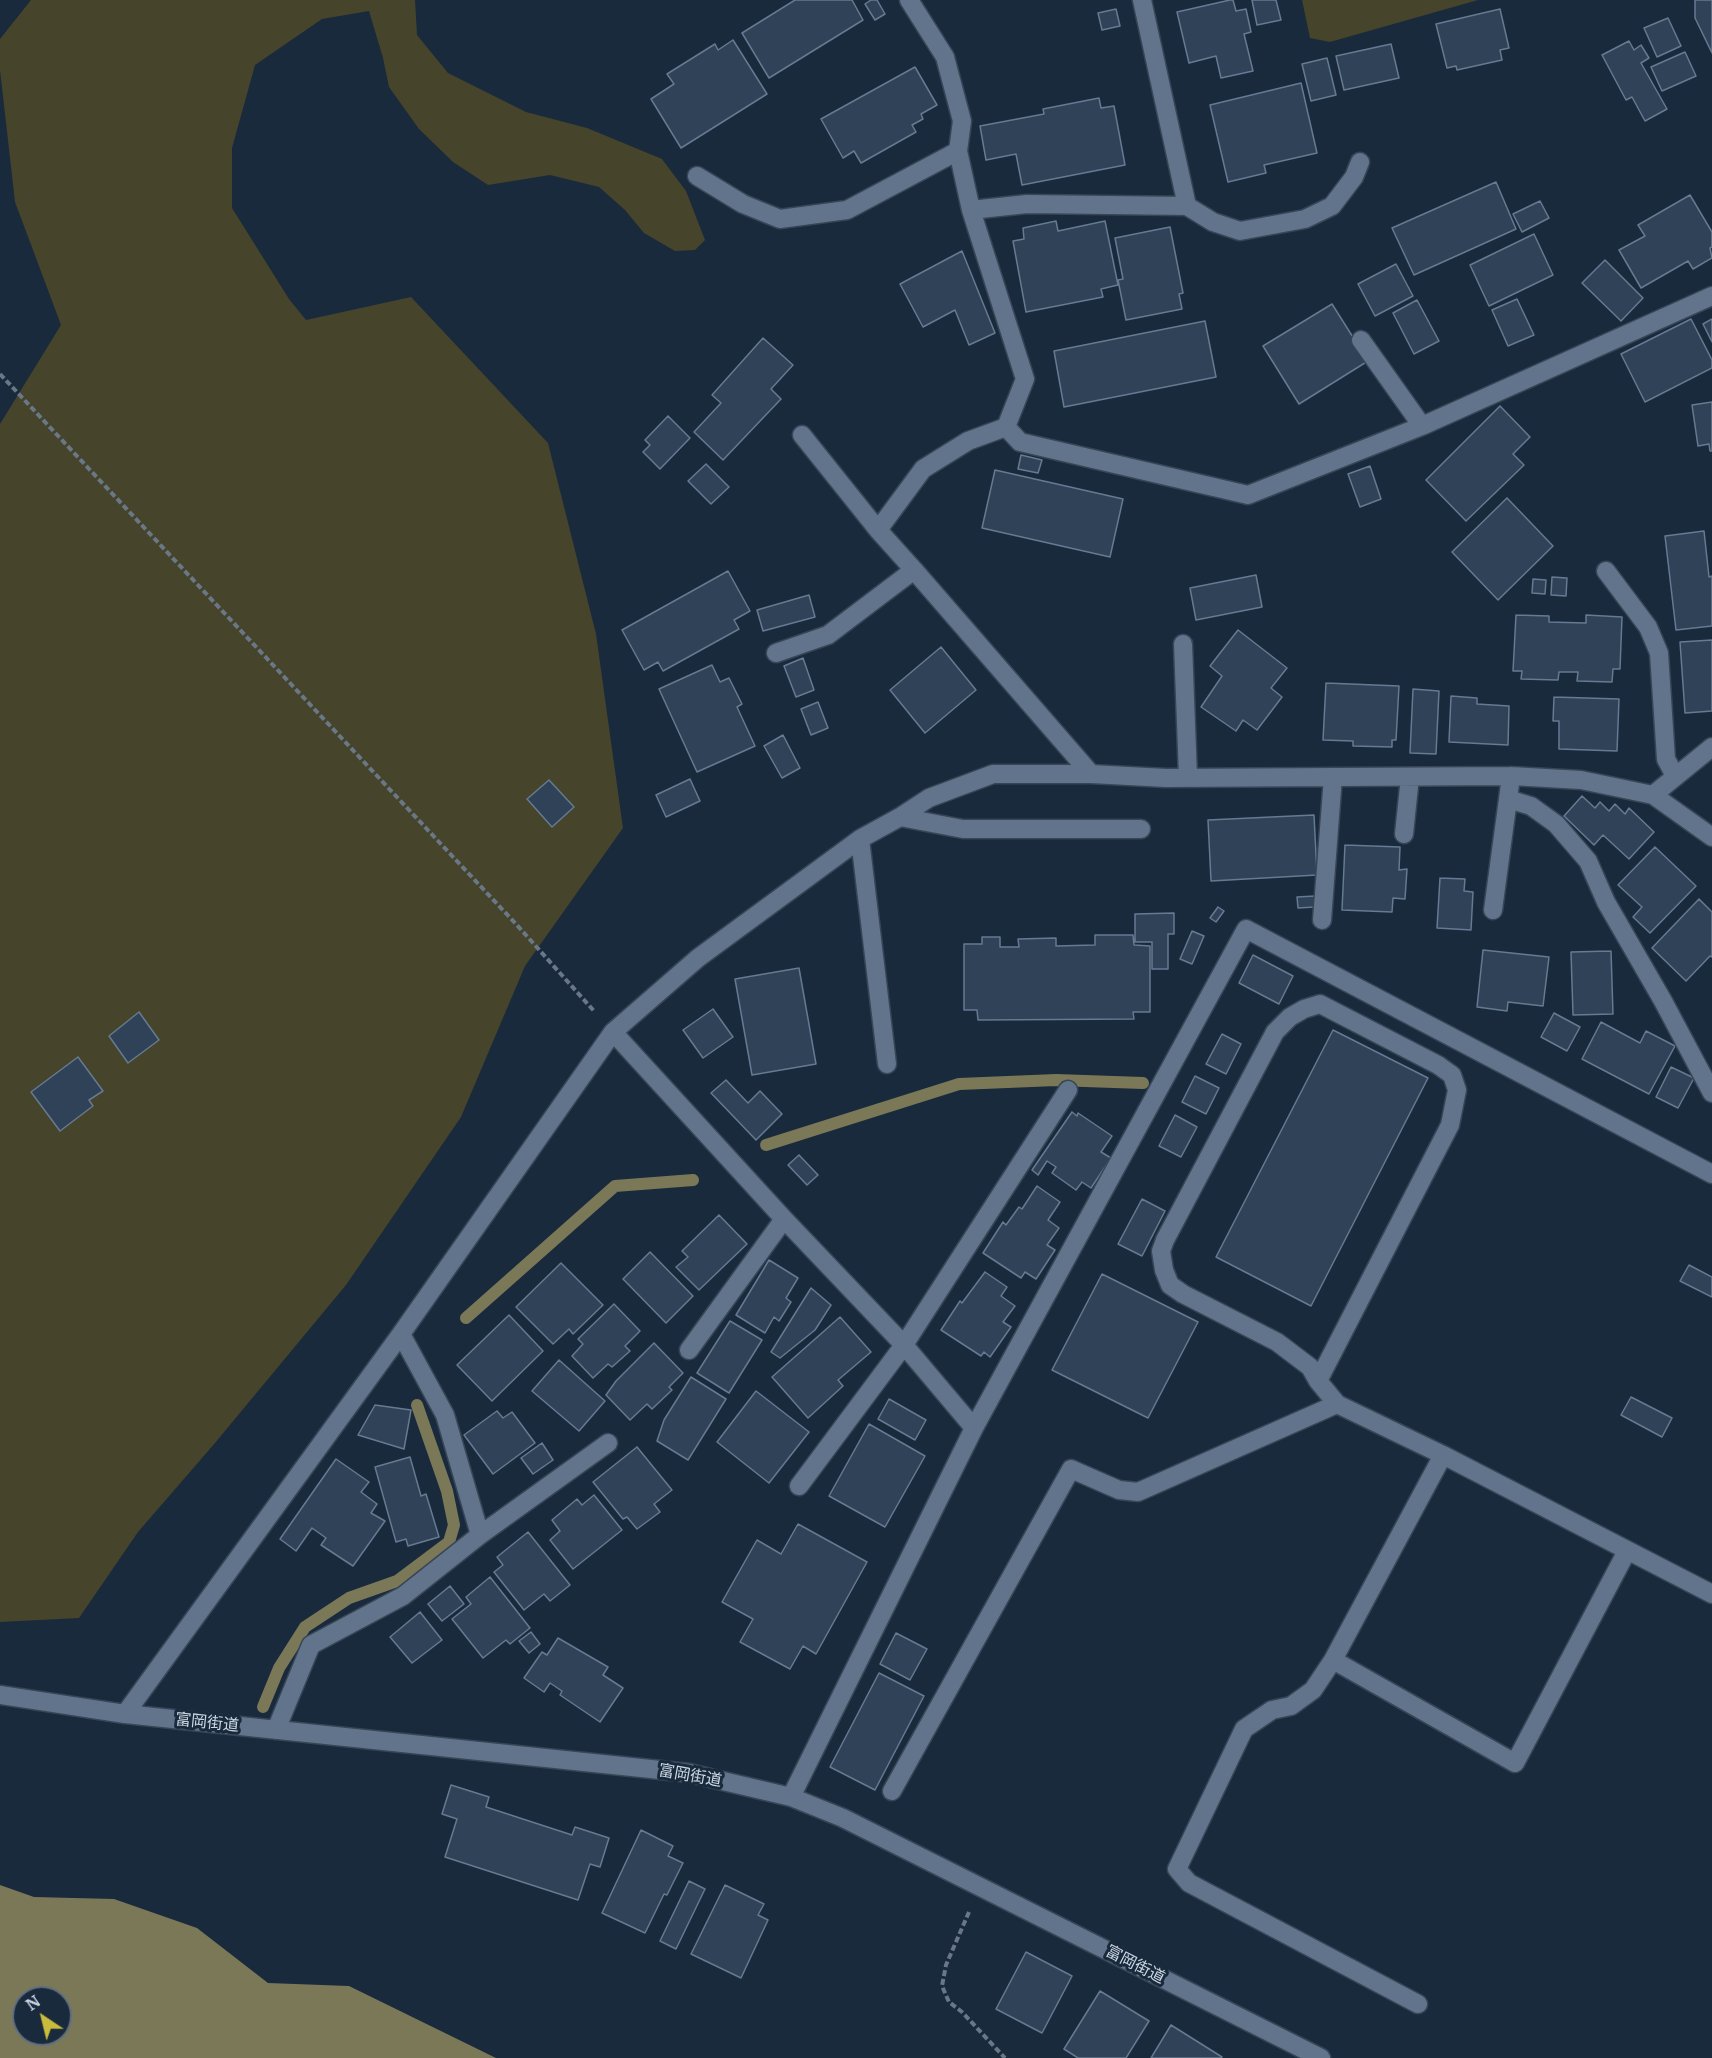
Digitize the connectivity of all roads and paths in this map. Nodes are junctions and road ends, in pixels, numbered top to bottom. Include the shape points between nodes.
1 (909, 0) edge
2 (1142, 0) edge
3 (958, 151) junction
4 (1360, 162) dead end
5 (697, 176) dead end
6 (1187, 206) junction
7 (971, 210) junction
8 (1712, 296) edge
9 (1361, 340) dead end
10 (0, 374) edge
11 (1422, 426) junction
12 (1006, 427) junction
13 (802, 435) dead end
14 (878, 530) junction
15 (914, 570) junction
16 (1606, 571) dead end
17 (1183, 644) dead end
18 (776, 653) dead end
19 (1712, 747) edge
20 (1090, 774) junction
21 (1511, 776) junction
22 (1675, 776) junction
23 (1188, 777) junction
24 (1333, 777) junction
25 (1410, 777) junction
26 (1653, 795) junction
27 (1508, 799) junction
28 (900, 818) junction
29 (1141, 829) dead end
30 (1404, 834) dead end
31 (1712, 837) edge
32 (860, 839) junction
33 (1493, 910) dead end
34 (1322, 920) dead end
35 (613, 1032) junction
36 (887, 1064) dead end
37 (1068, 1090) dead end
38 (1712, 1093) edge
39 (1712, 1174) edge
40 (784, 1219) junction
41 (400, 1334) junction
42 (904, 1345) junction
43 (689, 1350) dead end
44 (1318, 1381) junction
45 (1337, 1404) junction
46 (974, 1428) junction
47 (608, 1443) dead end
48 (1443, 1455) junction
49 (799, 1486) dead end
50 (480, 1535) junction
51 (1627, 1551) junction
52 (1712, 1594) edge
53 (1334, 1660) junction
54 (0, 1695) edge
55 (125, 1714) junction
56 (276, 1730) junction
57 (892, 1791) dead end
58 (791, 1797) junction
59 (980, 1887) junction
60 (1418, 2004) dead end
61 (1005, 2058) edge
62 (1322, 2058) edge

1 - 3 street via 945,57 962,120
2 - 6 street
3 - 5 street via 847,210 780,219 743,204
3 - 7 street
4 - 6 street via 1332,206 1305,219 1240,231 1213,222
6 - 7 street via 1026,204
7 - 12 street via 1025,379
8 - 11 street
9 - 11 street
10 - 35 path
11 - 12 street via 1248,495 1020,442
12 - 14 street via 968,441 922,469
13 - 14 street
14 - 15 street
15 - 18 street via 828,635
15 - 20 street
16 - 22 street via 1648,627 1659,653 1666,759
17 - 23 street
19 - 22 street
20 - 23 street
20 - 28 street via 993,774 929,798
21 - 25 street
21 - 26 street via 1581,780
21 - 27 street
22 - 26 street
23 - 24 street
24 - 25 street
24 - 34 street
25 - 30 street
26 - 31 street
27 - 33 street
27 - 38 street via 1530,806 1556,824 1588,861 1606,902
28 - 29 street via 963,829
28 - 32 street
32 - 35 street via 698,958
32 - 36 street
35 - 40 street
35 - 41 street
37 - 42 street
39 - 46 street via 1246,929
40 - 42 street
40 - 43 street
41 - 50 street via 445,1415
41 - 55 street
42 - 46 street
42 - 49 street
44 - 44 street via 1310,1366 1277,1342 1170,1285 1161,1251 1275,1032 1290,1017 1320,1004 1438,1065 1452,1075 1457,1090 1450,1125
44 - 45 street
45 - 48 street
45 - 57 street via 1138,1492 1119,1490 1071,1469
46 - 58 street
47 - 50 street
48 - 51 street
48 - 53 street
50 - 56 street via 404,1596 311,1645
51 - 52 street
51 - 53 street via 1515,1763
53 - 60 street via 1313,1690 1291,1706 1272,1710 1244,1729 1177,1869 1189,1883
54 - 55 street, 富岡街道
55 - 56 street, 富岡街道
56 - 58 street, 富岡街道 via 689,1773
58 - 59 street, 富岡街道 via 843,1818
59 - 61 path via 946,1965 942,1986 949,2002
59 - 62 street, 富岡街道

